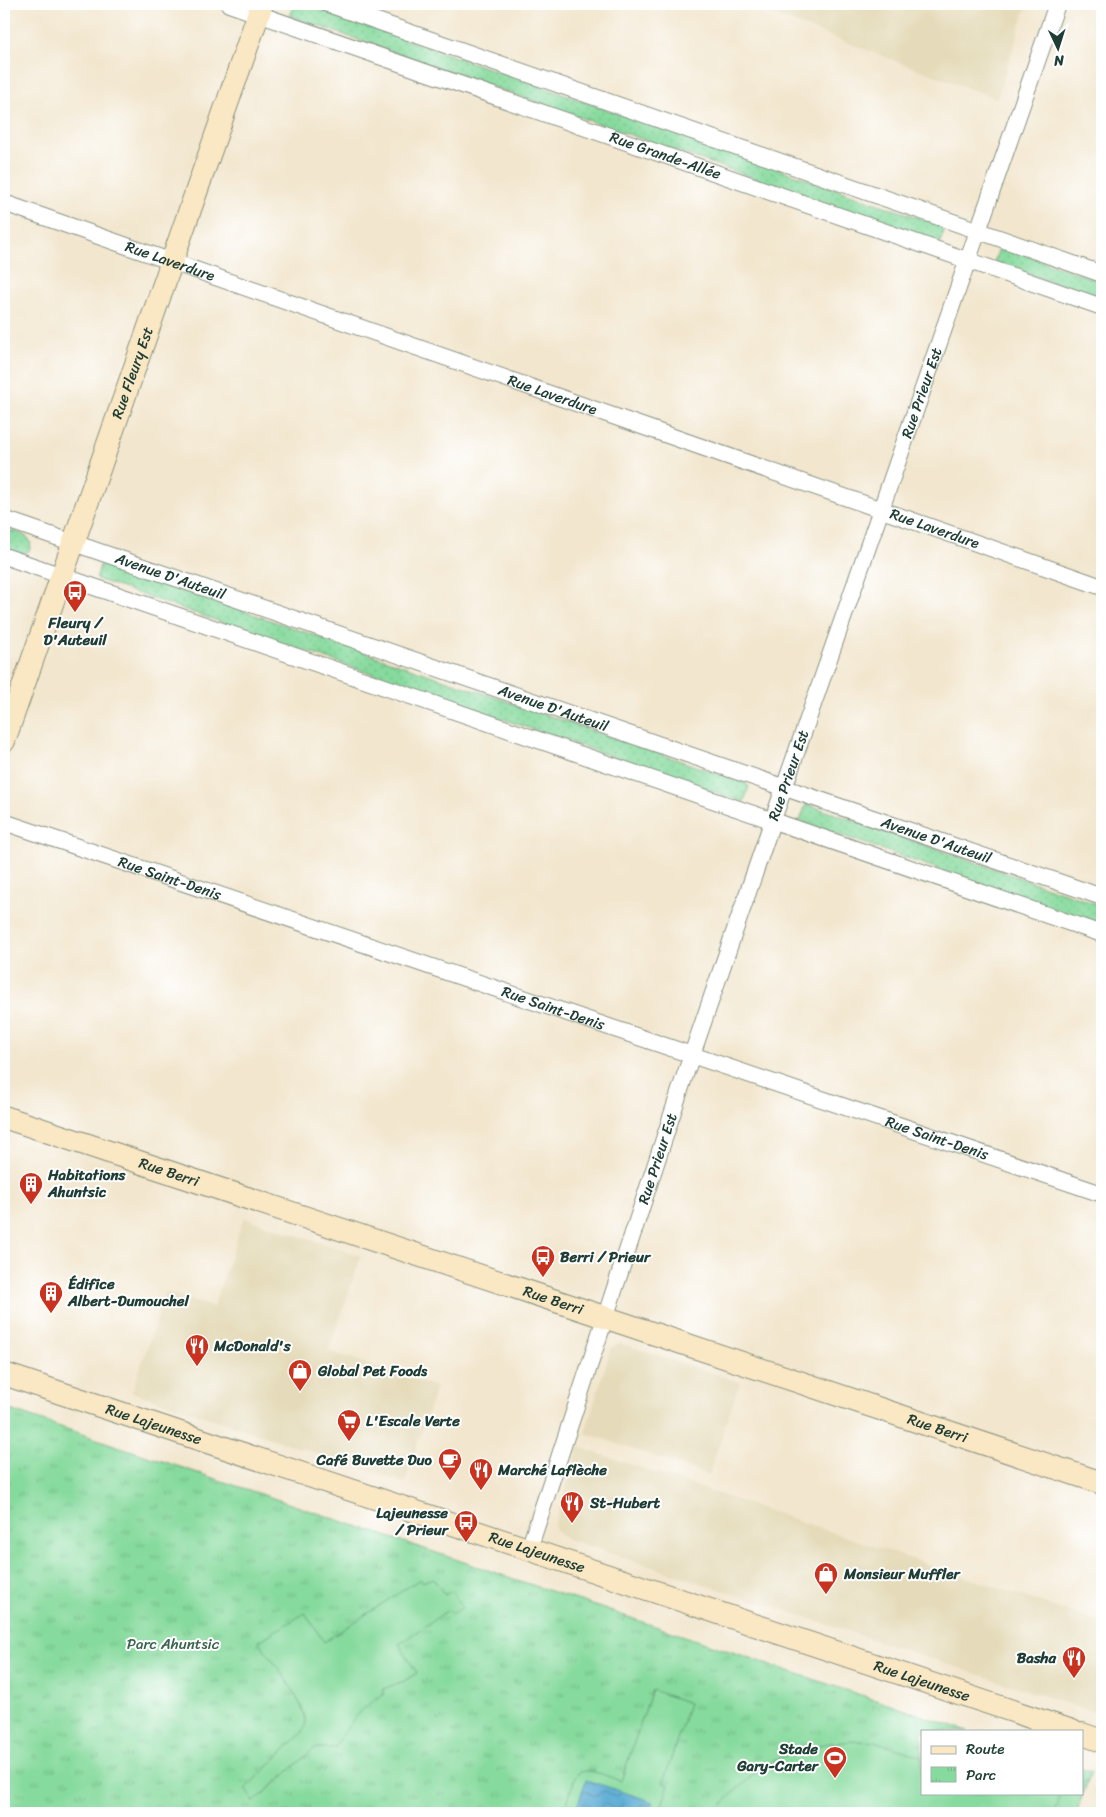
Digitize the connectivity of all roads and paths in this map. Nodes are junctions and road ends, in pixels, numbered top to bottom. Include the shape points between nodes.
1 (229, 4) edge
2 (328, 4) edge
3 (1058, 4) edge
4 (260, 9) edge
5 (4, 203) edge
6 (978, 230) junction
7 (968, 260) junction
8 (172, 261) junction
9 (1102, 274) edge
10 (1102, 308) edge
11 (882, 510) junction
12 (4, 519) edge
13 (71, 542) junction
14 (4, 556) edge
15 (60, 575) junction
16 (1102, 587) edge
17 (4, 741) edge
18 (784, 787) junction
19 (772, 821) junction
20 (4, 822) edge
21 (1102, 897) edge
22 (1102, 934) edge
23 (693, 1055) junction
24 (4, 1117) edge
25 (1102, 1194) edge
26 (606, 1318) junction
27 (4, 1374) edge
28 (1102, 1483) edge
29 (529, 1549) junction
30 (1069, 1730) edge
31 (1084, 1735) edge
32 (1102, 1741) edge

1 - 4 street, Rue Grande-Allée
2 - 6 street
3 - 6 street, Rue Prieur Est
4 - 7 street, Rue Grande-Allée
4 - 8 main road, Rue Fleury Est
5 - 8 street, Rue Laverdure
6 - 7 street, Rue Prieur Est
6 - 9 street
7 - 10 street, Rue Grande-Allée
7 - 11 street, Rue Prieur Est
8 - 11 street, Rue Laverdure
8 - 13 main road, Rue Fleury Est
11 - 16 street, Rue Laverdure
11 - 18 street, Rue Prieur Est
12 - 13 street, Avenue D'Auteuil
13 - 15 main road, Rue Fleury Est
13 - 18 street, Avenue D'Auteuil
14 - 15 street
15 - 17 main road, Rue Fleury Est
15 - 19 street
18 - 19 street, Rue Prieur Est
18 - 21 street, Avenue D'Auteuil
19 - 22 street
19 - 23 street, Rue Prieur Est
20 - 23 street, Rue Saint-Denis
23 - 25 street, Rue Saint-Denis
23 - 26 street, Rue Prieur Est
24 - 26 main road, Rue Berri
26 - 28 main road, Rue Berri
26 - 29 street, Rue Prieur Est
27 - 29 main road, Rue Lajeunesse
29 - 30 main road, Rue Lajeunesse
31 - 32 main road

